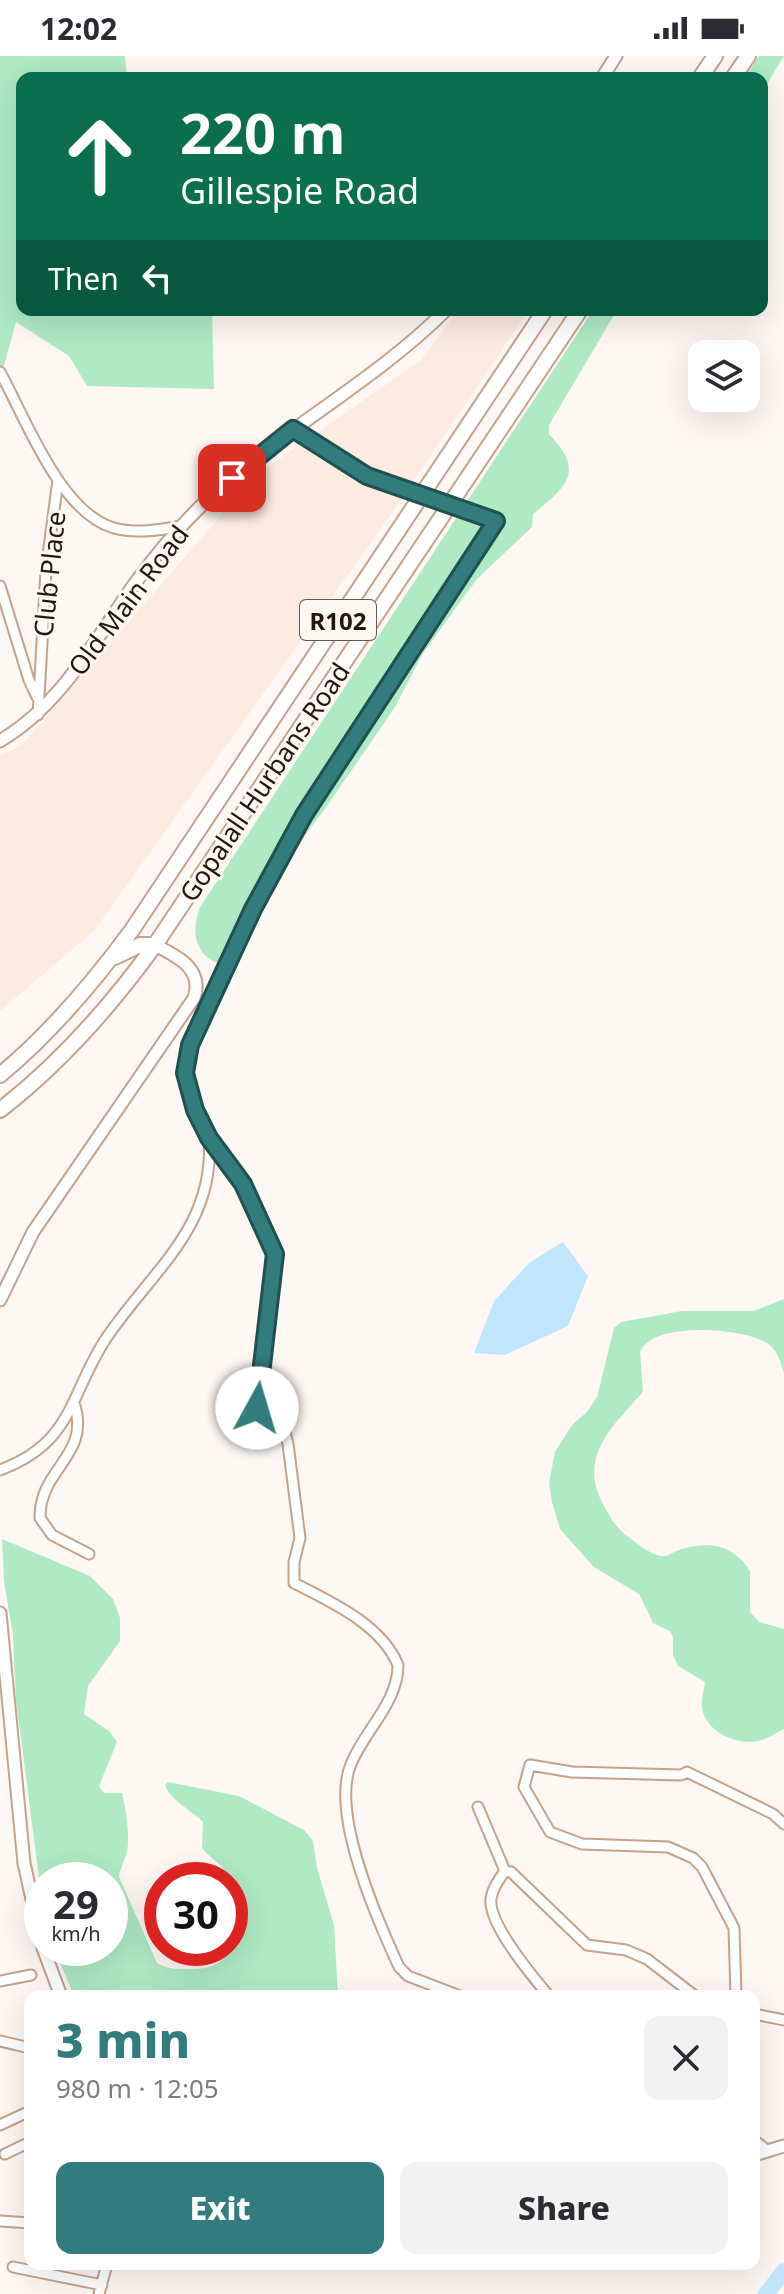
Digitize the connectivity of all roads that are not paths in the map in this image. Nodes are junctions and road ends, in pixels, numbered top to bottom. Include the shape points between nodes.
1 (439, 316) edge
2 (541, 316) edge
3 (576, 316) edge
4 (0, 372) edge
5 (293, 429) junction
6 (58, 480) junction
7 (182, 526) junction
8 (0, 586) edge
9 (37, 697) junction
10 (38, 715) junction
11 (0, 741) edge
12 (142, 914) junction
13 (155, 945) junction
14 (111, 959) junction
15 (0, 1075) edge
16 (0, 1110) edge
17 (209, 1138) junction
18 (227, 1158) junction
19 (211, 1166) junction
20 (0, 1300) edge
21 (74, 1403) junction
22 (282, 1420) dead end
23 (236, 1429) dead end
24 (0, 1470) edge
25 (89, 1554) dead end
26 (0, 1613) edge
27 (478, 1807) dead end
28 (784, 1824) edge
29 (24, 1863) edge
30 (505, 1871) junction
31 (50, 1966) edge
32 (31, 1975) dead end
33 (0, 1981) edge
34 (59, 1990) edge
35 (444, 1990) edge
36 (544, 1990) edge
37 (687, 1990) edge
38 (736, 1990) edge
39 (760, 2015) edge
40 (784, 2020) edge
41 (0, 2041) edge
42 (24, 2047) edge
43 (24, 2114) edge
44 (0, 2125) edge
45 (24, 2145) edge
46 (760, 2145) edge
47 (784, 2146) edge
48 (768, 2151) junction
49 (760, 2153) edge
50 (5, 2154) dead end
51 (0, 2221) edge
52 (24, 2223) edge
53 (13, 2267) dead end
54 (24, 2270) edge
55 (25, 2270) edge
56 (100, 2289) edge

1 - 5 street, Old Main Road
2 - 12 main road, Gopalall Hurbans Road / R102
3 - 13 main road, Gopalall Hurbans Road / R102
4 - 6 street
5 - 7 street, Old Main Road
5 - 17 street, bridge via 374,479 496,521 304,815 226,966 186,1061 189,1096
6 - 7 street via 86,513 111,527
6 - 9 street, Club Place
7 - 10 street, Old Main Road
8 - 9 street
9 - 10 street, Club Place
10 - 11 street, Old Main Road
12 - 13 main road via 145,935
12 - 14 main road, Gopalall Hurbans Road / R102
13 - 14 main road via 140,945
13 - 16 main road, Gopalall Hurbans Road / R102 via 77,1041
13 - 20 street via 190,968 197,982 194,998 33,1232
14 - 15 main road, Gopalall Hurbans Road / R102 via 49,1030
17 - 18 street
17 - 19 street
18 - 19 street
18 - 23 street via 265,1226 276,1260 257,1408 250,1421
19 - 21 street via 200,1204 178,1247 107,1337
21 - 24 street via 43,1446
21 - 25 street via 79,1435 44,1494 40,1518 52,1535
22 - 35 street via 300,1538 294,1583 355,1616 398,1665 388,1700 351,1761 344,1785 353,1852 399,1967
26 - 29 street
27 - 30 street
28 - 38 street via 687,1772 572,1772 530,1765 527,1773 524,1787 550,1832 582,1844 668,1847 702,1867 734,1928
30 - 36 street via 491,1906
30 - 37 street via 587,1945 647,1959
31 - 34 street
32 - 33 street
39 - 40 street
41 - 42 street
43 - 44 street
45 - 50 street
46 - 48 street
47 - 48 street
48 - 49 street
51 - 52 street
53 - 54 street
55 - 56 street

